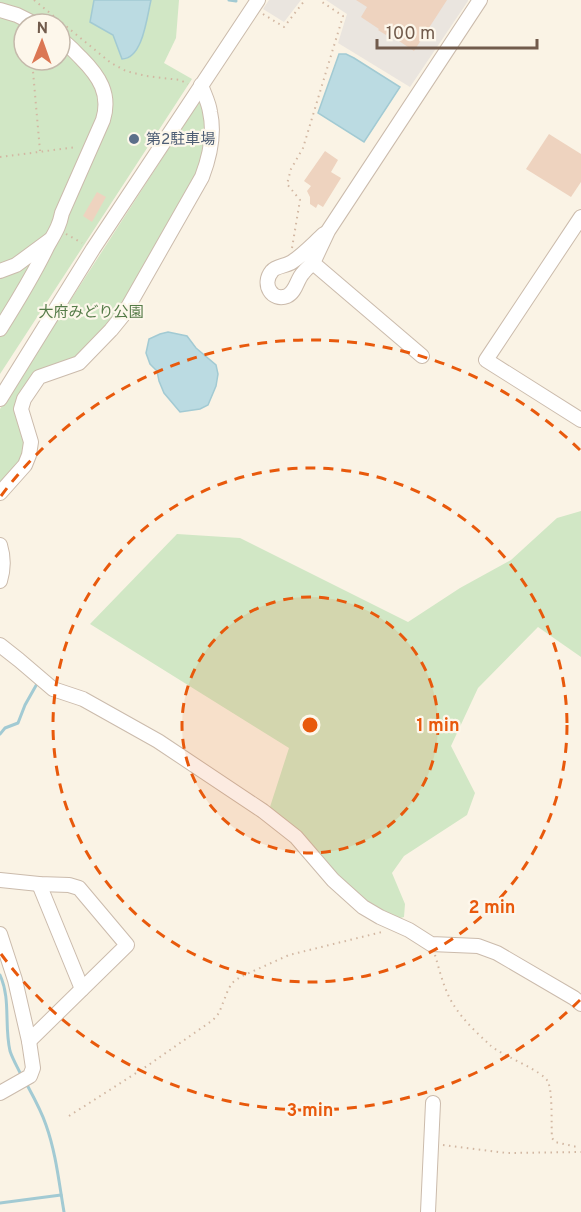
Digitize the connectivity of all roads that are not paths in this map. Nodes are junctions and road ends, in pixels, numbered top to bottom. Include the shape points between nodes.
1 (480, 0) edge
2 (255, 4) edge
3 (72, 48) edge
4 (199, 87) junction
5 (581, 217) edge
6 (328, 231) junction
7 (55, 234) junction
8 (313, 263) junction
9 (0, 271) edge
10 (0, 329) edge
11 (422, 356) dead end
12 (0, 399) edge
13 (581, 420) edge
14 (0, 493) edge
15 (0, 545) edge
16 (0, 581) edge
17 (0, 645) edge
18 (0, 880) edge
19 (39, 885) junction
20 (0, 934) edge
21 (82, 989) junction
22 (581, 1004) edge
23 (29, 1041) junction
24 (0, 1093) edge
25 (433, 1103) dead end
26 (428, 1212) edge

1 - 6 street
2 - 4 street
3 - 7 street via 100,80 106,109
4 - 12 street
4 - 14 street via 210,111 212,130 209,159 202,177 124,314 79,363 39,377 24,399 21,409 31,442 28,456 25,465
5 - 13 street via 486,360
6 - 8 street
6 - 8 street via 291,263 273,269 267,278 269,292 286,297
7 - 9 street via 16,265
7 - 10 street
8 - 11 street
15 - 16 street via 4,568
17 - 22 street via 53,689 83,699 158,741 263,811 296,837 333,880 363,907 431,944 478,946 496,953
18 - 19 street
19 - 21 street
19 - 21 street via 79,888 127,945
20 - 23 street
21 - 23 street
23 - 24 street via 33,1068 30,1076
25 - 26 street

